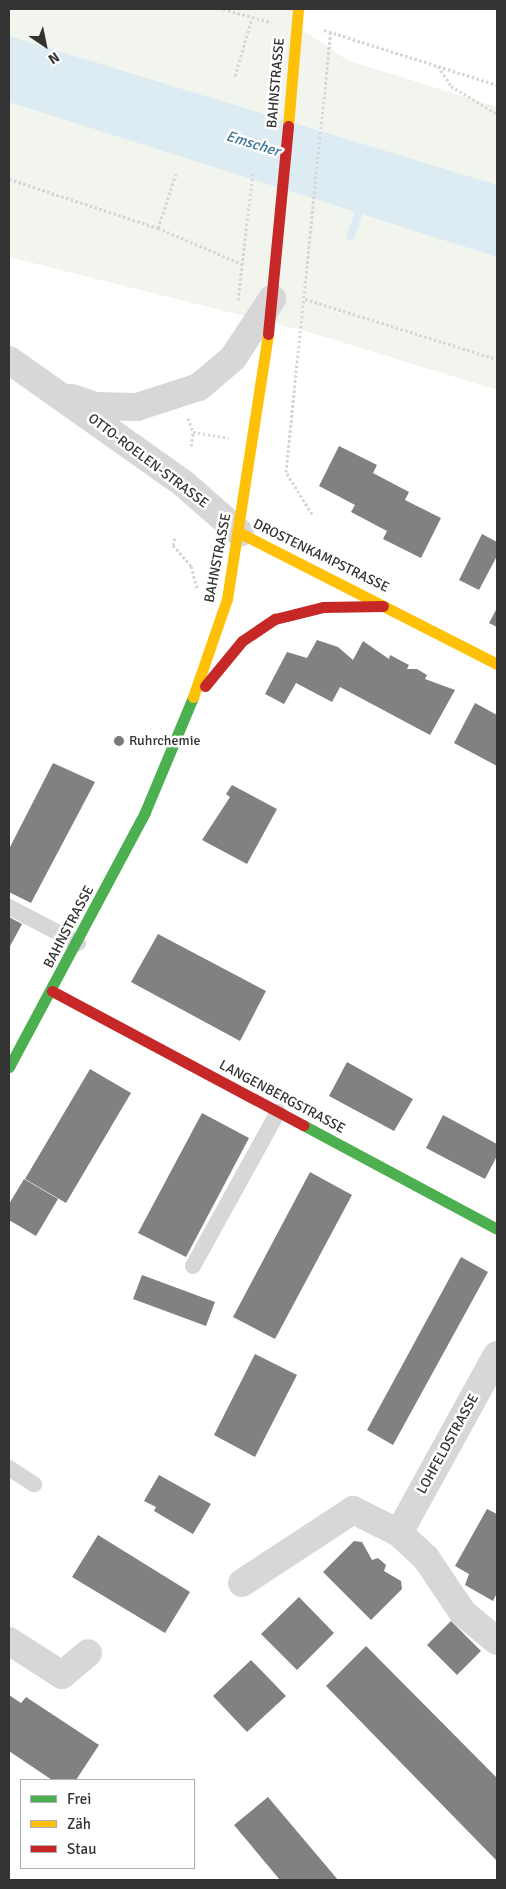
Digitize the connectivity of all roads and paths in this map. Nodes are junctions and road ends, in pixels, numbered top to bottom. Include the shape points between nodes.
1 (223, 9) edge
2 (298, 9) edge
3 (252, 18) junction
4 (268, 22) dead end
5 (438, 66) junction
6 (234, 76) dead end
7 (497, 85) edge
8 (497, 114) edge
9 (176, 174) dead end
10 (9, 179) edge
11 (250, 207) dead end
12 (158, 228) junction
13 (242, 264) junction
14 (273, 286) junction
15 (311, 301) dead end
16 (236, 311) dead end
17 (497, 359) edge
18 (9, 360) edge
19 (54, 392) junction
20 (232, 439) dead end
21 (191, 446) dead end
22 (312, 514) dead end
23 (240, 533) junction
24 (175, 538) dead end
25 (197, 589) dead end
26 (389, 606) junction
27 (497, 664) edge
28 (186, 718) junction
29 (9, 907) edge
30 (78, 943) junction
31 (52, 991) junction
32 (9, 1067) edge
33 (278, 1112) junction
34 (497, 1229) edge
35 (193, 1266) dead end
36 (497, 1355) edge
37 (9, 1468) edge
38 (34, 1484) dead end
39 (398, 1533) junction
40 (242, 1583) dead end
41 (9, 1641) edge
42 (497, 1641) edge
43 (88, 1653) dead end

1 - 3 path
2 - 14 main road, BAHNSTRASSE
3 - 4 path
3 - 6 path
5 - 7 path
5 - 8 path via 451,86
5 - 22 path via 331,30 286,472
9 - 12 path
10 - 12 path
11 - 13 path
12 - 13 path
13 - 14 path
13 - 16 path
14 - 19 street, OTTO-ROELEN-STRASSE via 233,358 199,387 138,407 115,408
14 - 23 main road, BAHNSTRASSE
15 - 17 path
18 - 19 street, OTTO-ROELEN-STRASSE
19 - 23 street, OTTO-ROELEN-STRASSE via 184,484
20 - 21 path via 193,432
23 - 26 main road, DROSTENKAMPSTRASSE
23 - 28 main road, BAHNSTRASSE via 227,599
24 - 25 path via 173,545 191,566
26 - 27 main road, DROSTENKAMPSTRASSE
26 - 28 main road, DROSTENKAMPSTRASSE via 298,611 258,628 227,656
28 - 30 main road, BAHNSTRASSE via 146,812
29 - 30 lane
30 - 31 main road, BAHNSTRASSE
31 - 32 main road, BAHNSTRASSE
31 - 33 main road, LANGENBERGSTRASSE
33 - 34 main road, LANGENBERGSTRASSE
33 - 35 lane
36 - 39 street, LOHFELDSTRASSE
37 - 38 lane
39 - 40 street via 353,1510
39 - 42 street via 426,1558 464,1613
41 - 43 street via 62,1675

